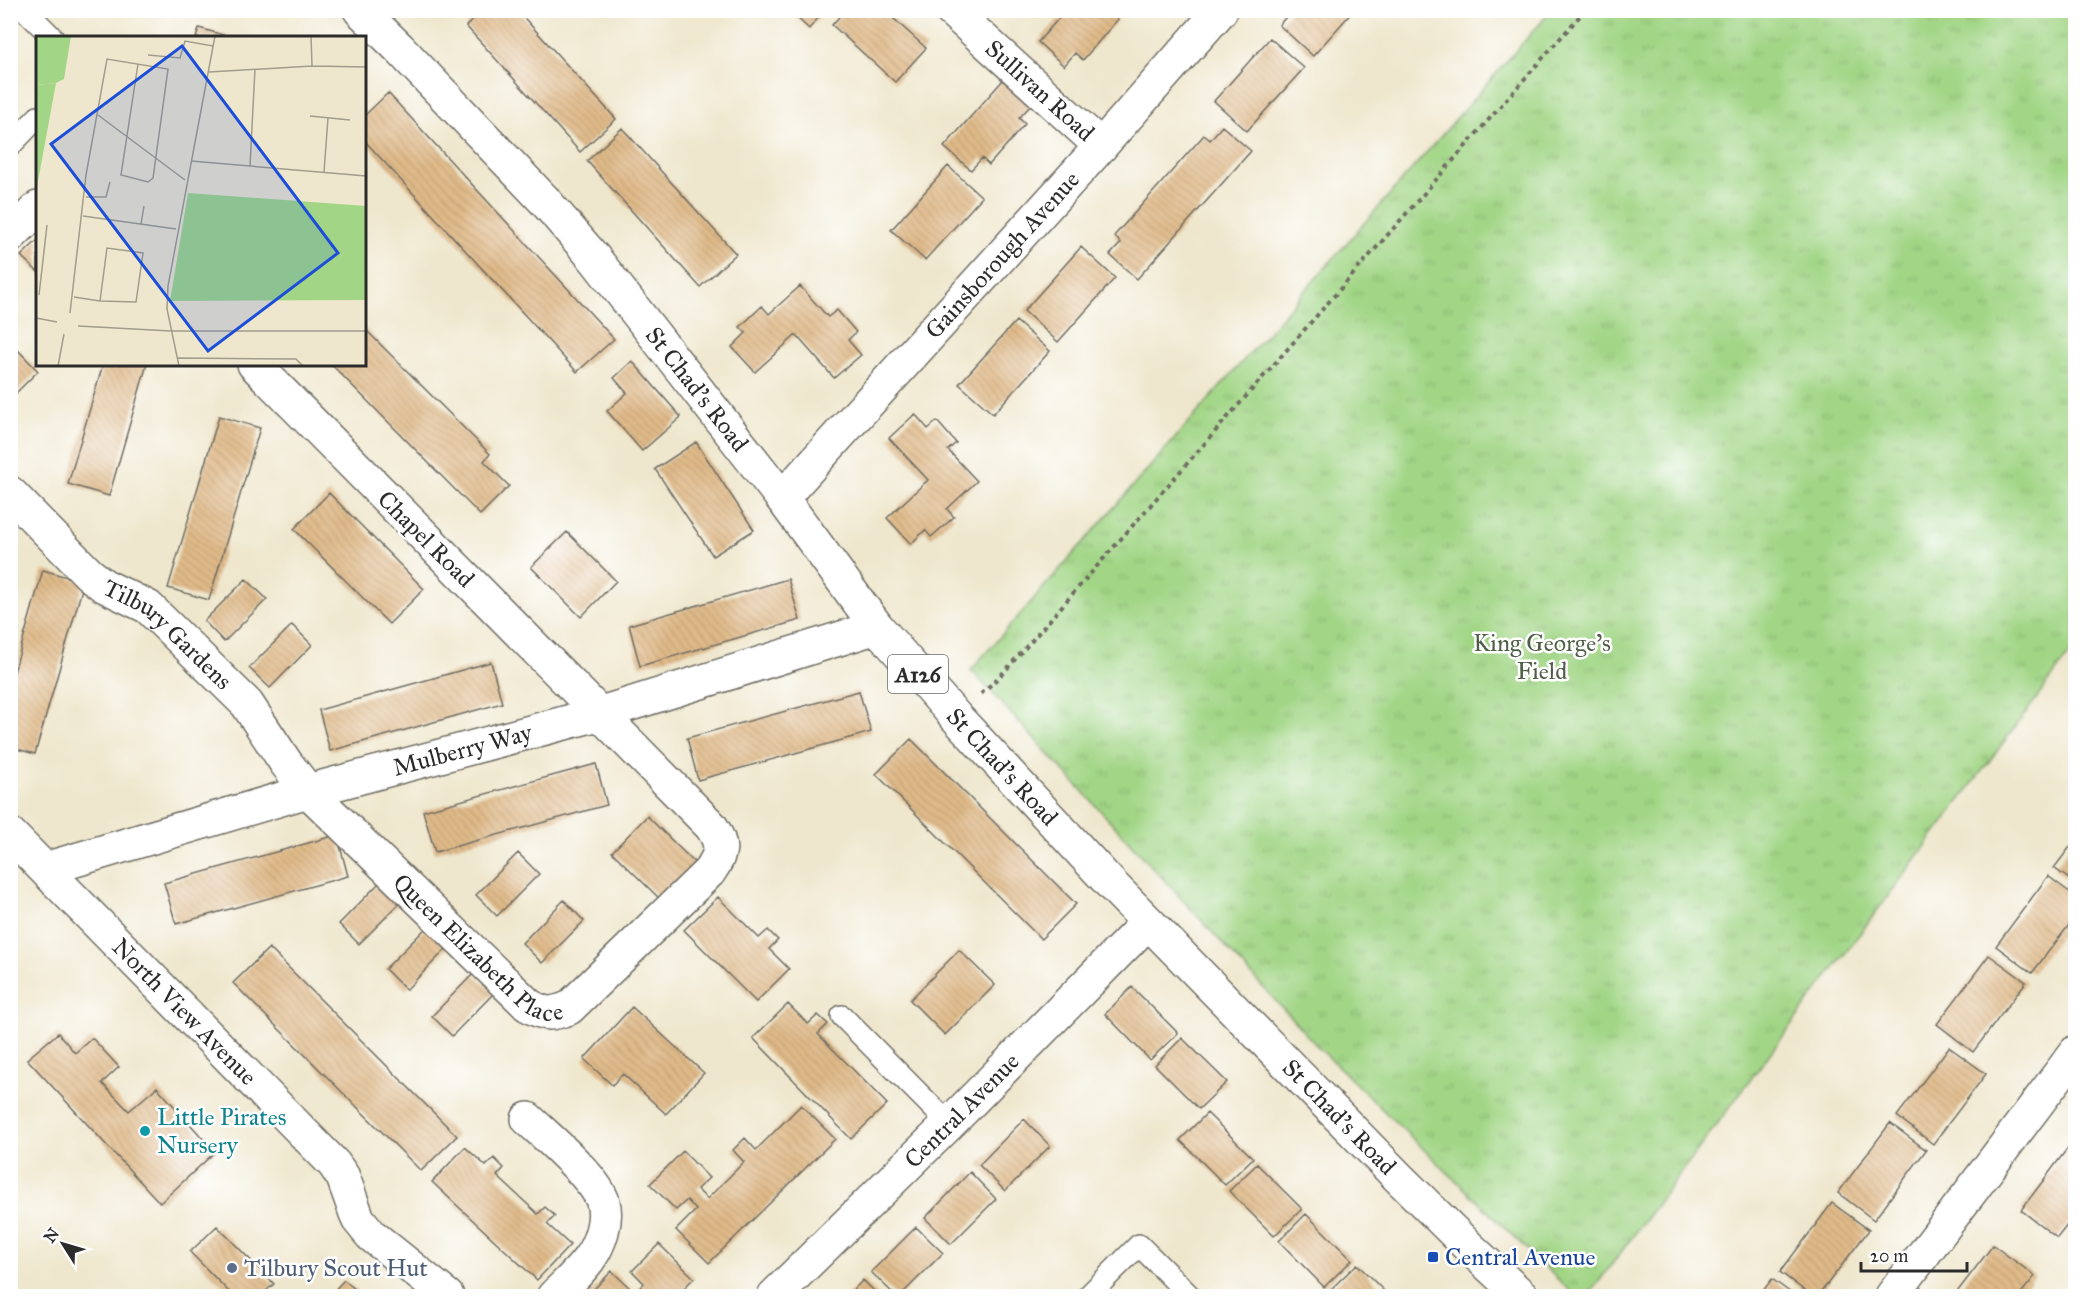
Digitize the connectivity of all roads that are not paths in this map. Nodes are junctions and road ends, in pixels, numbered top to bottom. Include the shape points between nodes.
1 (25, 10) edge
2 (360, 10) edge
3 (951, 10) edge
4 (1221, 10) edge
5 (50, 36) edge
6 (36, 119) edge
7 (10, 146) edge
8 (1101, 146) junction
9 (36, 210) edge
10 (10, 236) edge
11 (256, 366) edge
12 (10, 493) edge
13 (782, 498) junction
14 (877, 627) junction
15 (598, 714) junction
16 (308, 791) junction
17 (10, 834) edge
18 (45, 869) junction
19 (1148, 922) junction
20 (842, 1016) dead end
21 (2076, 1052) edge
22 (528, 1119) dead end
23 (949, 1124) junction
24 (447, 1296) edge
25 (554, 1296) edge
26 (774, 1296) edge
27 (1088, 1296) edge
28 (1190, 1296) edge
29 (1522, 1296) edge
30 (1892, 1296) edge

1 - 5 lane
2 - 13 street, St Chad's Road / A126 via 545,201
3 - 8 street, Sullivan Road
4 - 8 street, Gainsborough Avenue
6 - 7 lane
8 - 13 street, Gainsborough Avenue
9 - 10 street
11 - 15 street, Chapel Road
12 - 16 street, Tilbury Gardens via 89,574 148,607 247,704
13 - 14 street, St Chad's Road / A126
14 - 15 street, Mulberry Way
14 - 19 street, St Chad's Road / A126
15 - 16 street, Mulberry Way
15 - 16 street, Queen Elizabeth Place via 711,826 720,848 709,872 569,1008 552,1014 528,1005
16 - 18 street, Mulberry Way
17 - 18 street, North View Avenue
18 - 24 street, North View Avenue via 334,1164 343,1177 358,1220 371,1235
19 - 23 street, Central Avenue
19 - 29 street, St Chad's Road / A126 via 1398,1177
20 - 23 lane
21 - 30 street
22 - 25 street via 591,1181 603,1200 605,1216 597,1246
23 - 26 street, Central Avenue
27 - 28 lane via 1139,1245

